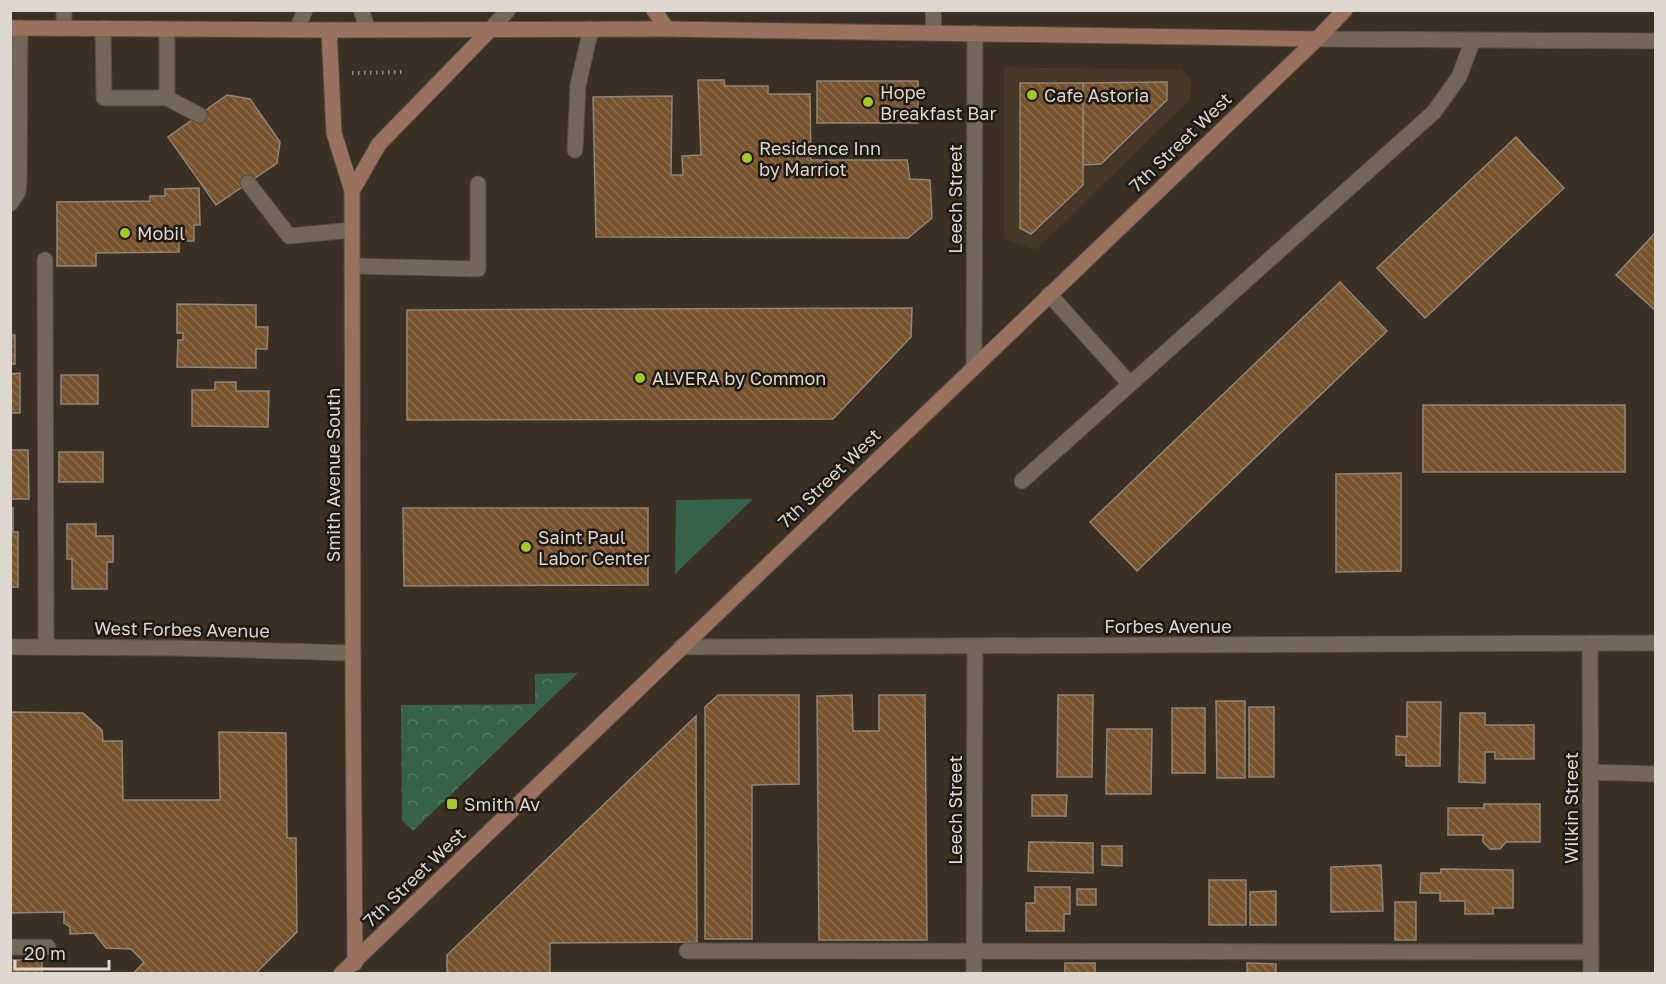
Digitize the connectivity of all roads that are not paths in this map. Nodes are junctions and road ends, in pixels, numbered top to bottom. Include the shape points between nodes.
1 (64, 10) edge
2 (305, 10) edge
3 (361, 10) edge
4 (508, 10) edge
5 (654, 10) edge
6 (933, 10) edge
7 (1345, 10) edge
8 (15, 28) edge
9 (64, 28) junction
10 (103, 28) junction
11 (167, 29) junction
12 (297, 29) junction
13 (368, 29) junction
14 (490, 29) junction
15 (591, 29) junction
16 (667, 29) junction
17 (329, 30) junction
18 (934, 32) junction
19 (975, 33) junction
20 (1317, 39) junction
21 (1473, 40) junction
22 (1656, 41) edge
23 (167, 98) junction
24 (199, 115) dead end
25 (575, 150) dead end
26 (248, 183) dead end
27 (478, 184) dead end
28 (352, 191) junction
29 (10, 204) edge
30 (352, 230) junction
31 (45, 260) dead end
32 (352, 266) junction
33 (1049, 294) junction
34 (974, 366) junction
35 (1130, 384) junction
36 (1022, 481) dead end
37 (1590, 643) junction
38 (1656, 643) edge
39 (975, 646) junction
40 (10, 647) edge
41 (46, 647) junction
42 (681, 647) junction
43 (353, 653) junction
44 (1590, 772) junction
45 (1656, 774) edge
46 (10, 947) edge
47 (48, 948) dead end
48 (975, 950) junction
49 (687, 951) dead end
50 (1591, 952) junction
51 (355, 966) edge
52 (341, 974) edge
53 (974, 974) edge
54 (1591, 974) edge

1 - 9 street
2 - 12 street
3 - 13 street
4 - 14 street
5 - 16 main road
6 - 18 street
7 - 20 main road, 7th Street West
8 - 9 main road
8 - 29 street via 19,181 18,192
9 - 10 main road
10 - 11 main road
10 - 23 street via 105,98
11 - 12 main road
11 - 23 street
12 - 17 main road
13 - 14 main road
13 - 17 main road
14 - 15 main road
14 - 28 main road, Smith Avenue South via 378,144
15 - 16 main road
15 - 25 street via 578,85
16 - 18 main road
17 - 28 main road via 334,133
18 - 19 main road
19 - 20 main road
19 - 34 street, Leech Street
20 - 21 street
20 - 33 main road, 7th Street West
21 - 22 street
21 - 35 street via 1459,77 1434,112
23 - 24 street
26 - 30 street via 289,236
27 - 32 street via 478,269
28 - 30 main road, Smith Avenue South
30 - 32 main road, Smith Avenue South
31 - 41 street
32 - 43 main road, Smith Avenue South
33 - 34 main road, 7th Street West
33 - 35 street
34 - 42 main road, 7th Street West
35 - 36 street
37 - 38 street, Forbes Avenue
37 - 39 street, Forbes Avenue
37 - 44 street, Wilkin Street
39 - 42 street, Forbes Avenue
39 - 48 street, Leech Street
40 - 41 street, West Forbes Avenue
41 - 43 street, West Forbes Avenue
42 - 51 main road, 7th Street West
43 - 51 main road, Smith Avenue South
44 - 45 street
44 - 50 street, Wilkin Street
46 - 47 street
48 - 49 street
48 - 50 street
48 - 53 street, Leech Street
50 - 54 street, Wilkin Street
51 - 52 main road, 7th Street West

